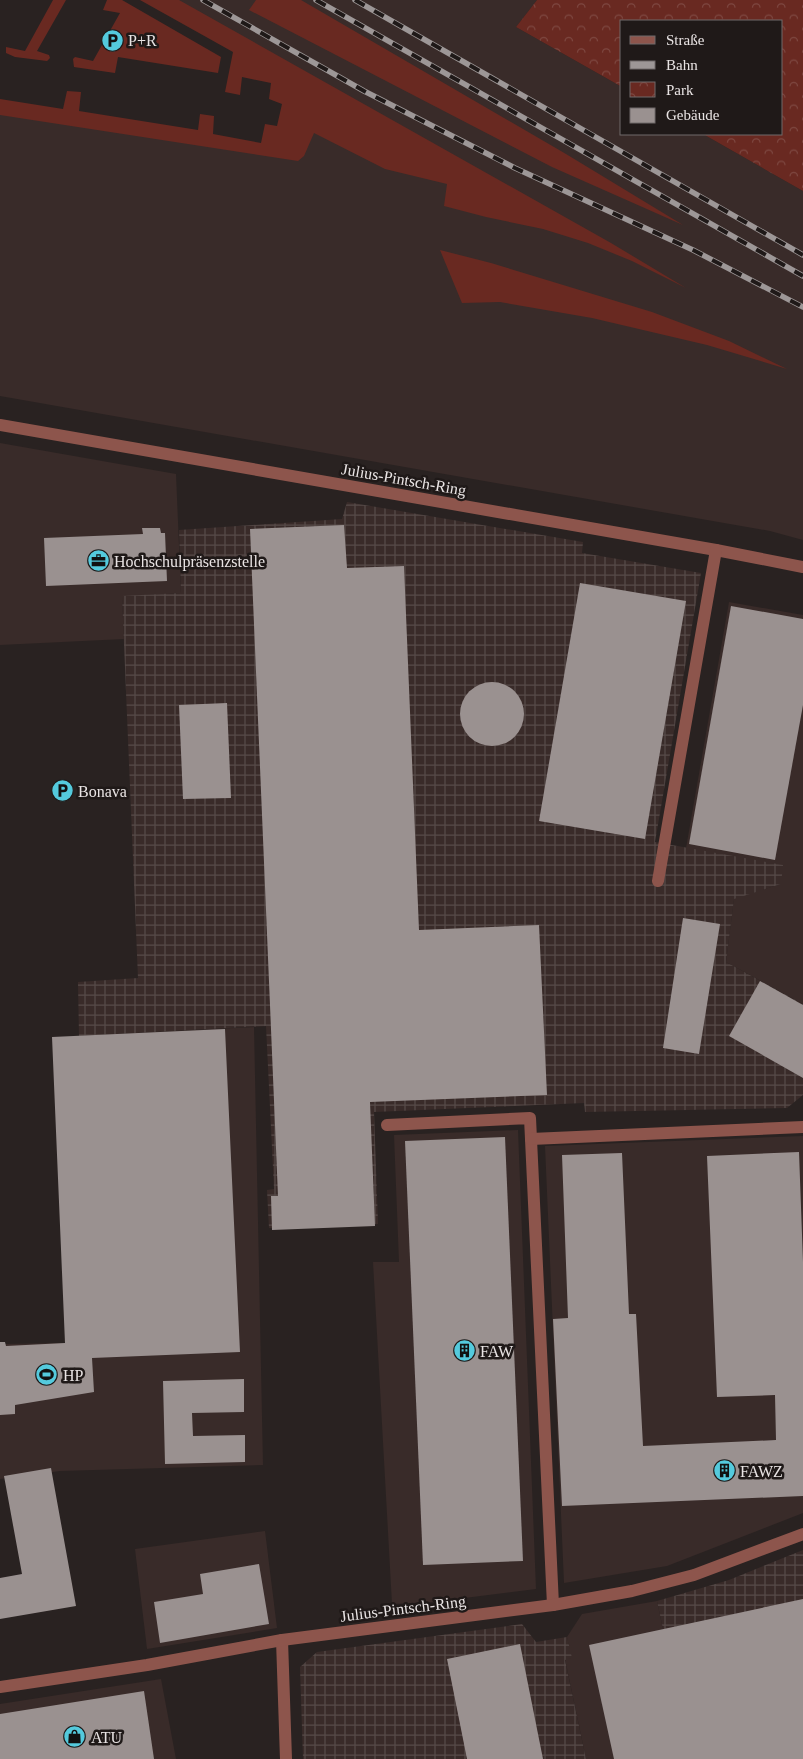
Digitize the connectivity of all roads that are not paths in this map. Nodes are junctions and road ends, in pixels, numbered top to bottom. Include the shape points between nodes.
1 (0, 425) edge
2 (716, 550) junction
3 (803, 567) edge
4 (658, 881) dead end
5 (387, 1125) dead end
6 (803, 1127) edge
7 (531, 1139) junction
8 (803, 1534) edge
9 (553, 1605) junction
10 (282, 1640) junction
11 (0, 1687) edge
12 (286, 1759) edge

1 - 2 street, Julius-Pintsch-Ring
2 - 3 street, Julius-Pintsch-Ring
2 - 4 street
5 - 7 street via 530,1118
6 - 7 street
7 - 9 street
8 - 9 street, Julius-Pintsch-Ring via 694,1575 632,1591
9 - 10 street, Julius-Pintsch-Ring
10 - 11 street, Julius-Pintsch-Ring
10 - 12 street

